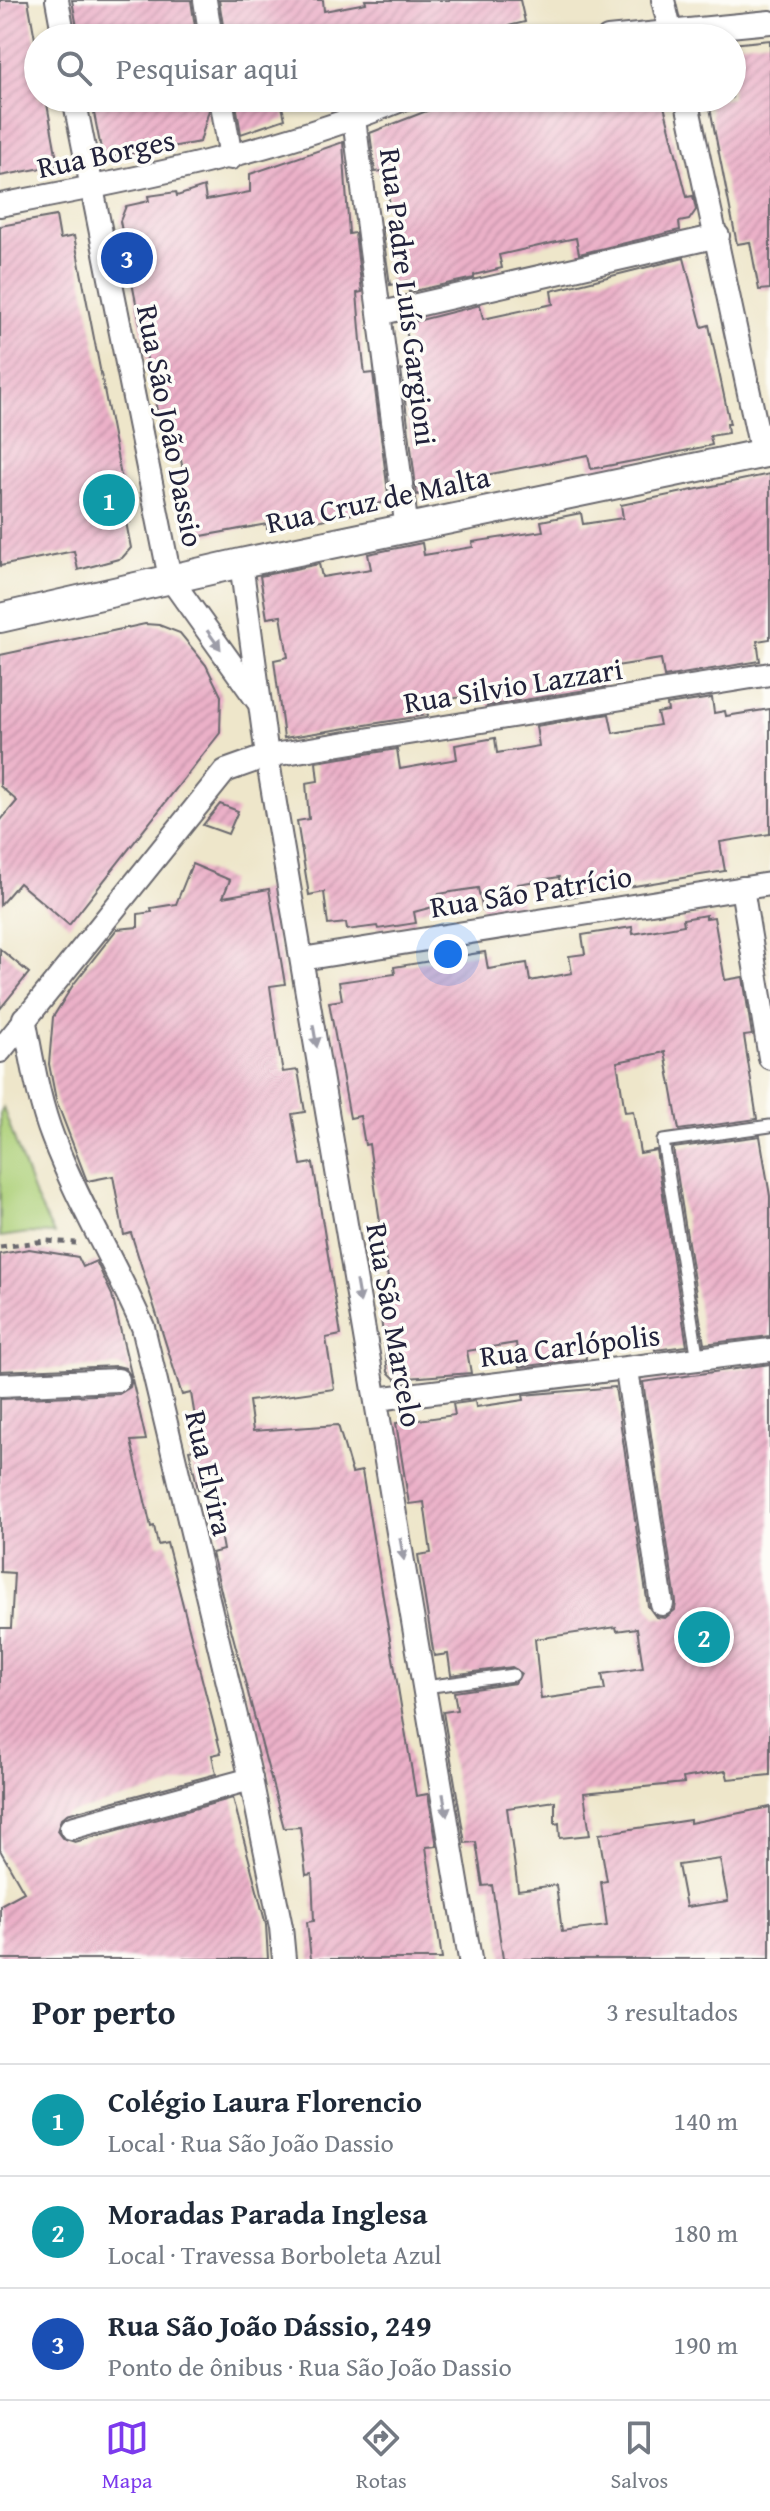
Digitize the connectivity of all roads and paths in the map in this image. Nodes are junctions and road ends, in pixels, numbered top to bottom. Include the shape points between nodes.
1 (57, 0) edge
2 (205, 0) edge
3 (663, 0) edge
4 (770, 22) edge
5 (61, 24) edge
6 (209, 24) edge
7 (669, 24) edge
8 (746, 25) edge
9 (77, 112) edge
10 (223, 112) edge
11 (371, 112) edge
12 (689, 112) edge
13 (354, 119) junction
14 (231, 158) junction
15 (91, 188) junction
16 (0, 205) edge
17 (718, 236) junction
18 (382, 313) junction
19 (766, 453) edge
20 (407, 530) junction
21 (241, 563) junction
22 (170, 578) junction
23 (0, 618) edge
24 (770, 674) edge
25 (258, 701) junction
26 (267, 756) junction
27 (770, 884) edge
28 (742, 888) junction
29 (302, 959) junction
30 (24, 1018) junction
31 (0, 1051) edge
32 (770, 1058) edge
33 (770, 1126) edge
34 (105, 1244) junction
35 (0, 1247) edge
36 (770, 1350) edge
37 (698, 1360) junction
38 (627, 1370) junction
39 (118, 1380) dead end
40 (0, 1385) edge
41 (377, 1399) junction
42 (662, 1604) dead end
43 (513, 1675) dead end
44 (425, 1687) junction
45 (251, 1779) junction
46 (71, 1828) dead end
47 (284, 1959) edge
48 (470, 1959) edge

1 - 5 street
2 - 6 street
3 - 7 street
4 - 8 street
9 - 15 street, Rua São João Dassio
10 - 14 street
11 - 13 street, Rua Borges
12 - 17 street
13 - 14 street, Rua Borges
13 - 18 street, Rua Padre Luís Gargioni
14 - 15 street, Rua Borges
15 - 16 street, Rua Borges
15 - 22 street, Rua São João Dassio
17 - 18 street
17 - 19 street
18 - 20 street, Rua Padre Luís Gargioni
19 - 20 street, Rua Cruz de Malta
20 - 21 street, Rua Cruz de Malta
21 - 22 street, Rua Cruz de Malta
21 - 25 street, Rua São Marcelo
22 - 23 street, Rua Cruz de Malta
22 -> 25 street, Rua São Marcelo
24 - 26 street, Rua Silvio Lazzari
25 - 26 street, Rua São Marcelo
26 - 29 street, Rua São Marcelo
26 - 30 street, Rua Silvio Lazzari via 225,771
27 - 28 street, Rua São Patrício
28 - 29 street, Rua São Patrício
28 - 32 street
29 -> 41 street, Rua São Marcelo
30 - 31 street, Rua Silvio Lazzari
30 - 34 street, Rua Elvira via 52,1135
33 - 37 lane via 668,1137 661,1147
34 - 35 path via 46,1241
34 - 45 street, Rua Elvira via 143,1327
36 - 37 street, Rua Carlópolis
37 - 38 street, Rua Carlópolis
38 - 41 street, Rua Carlópolis
38 - 42 street
39 - 40 street
41 -> 44 street, Rua São Marcelo
43 - 44 lane
44 -> 48 street, Rua São Marcelo
45 - 46 street
45 - 47 street, Rua Elvira

